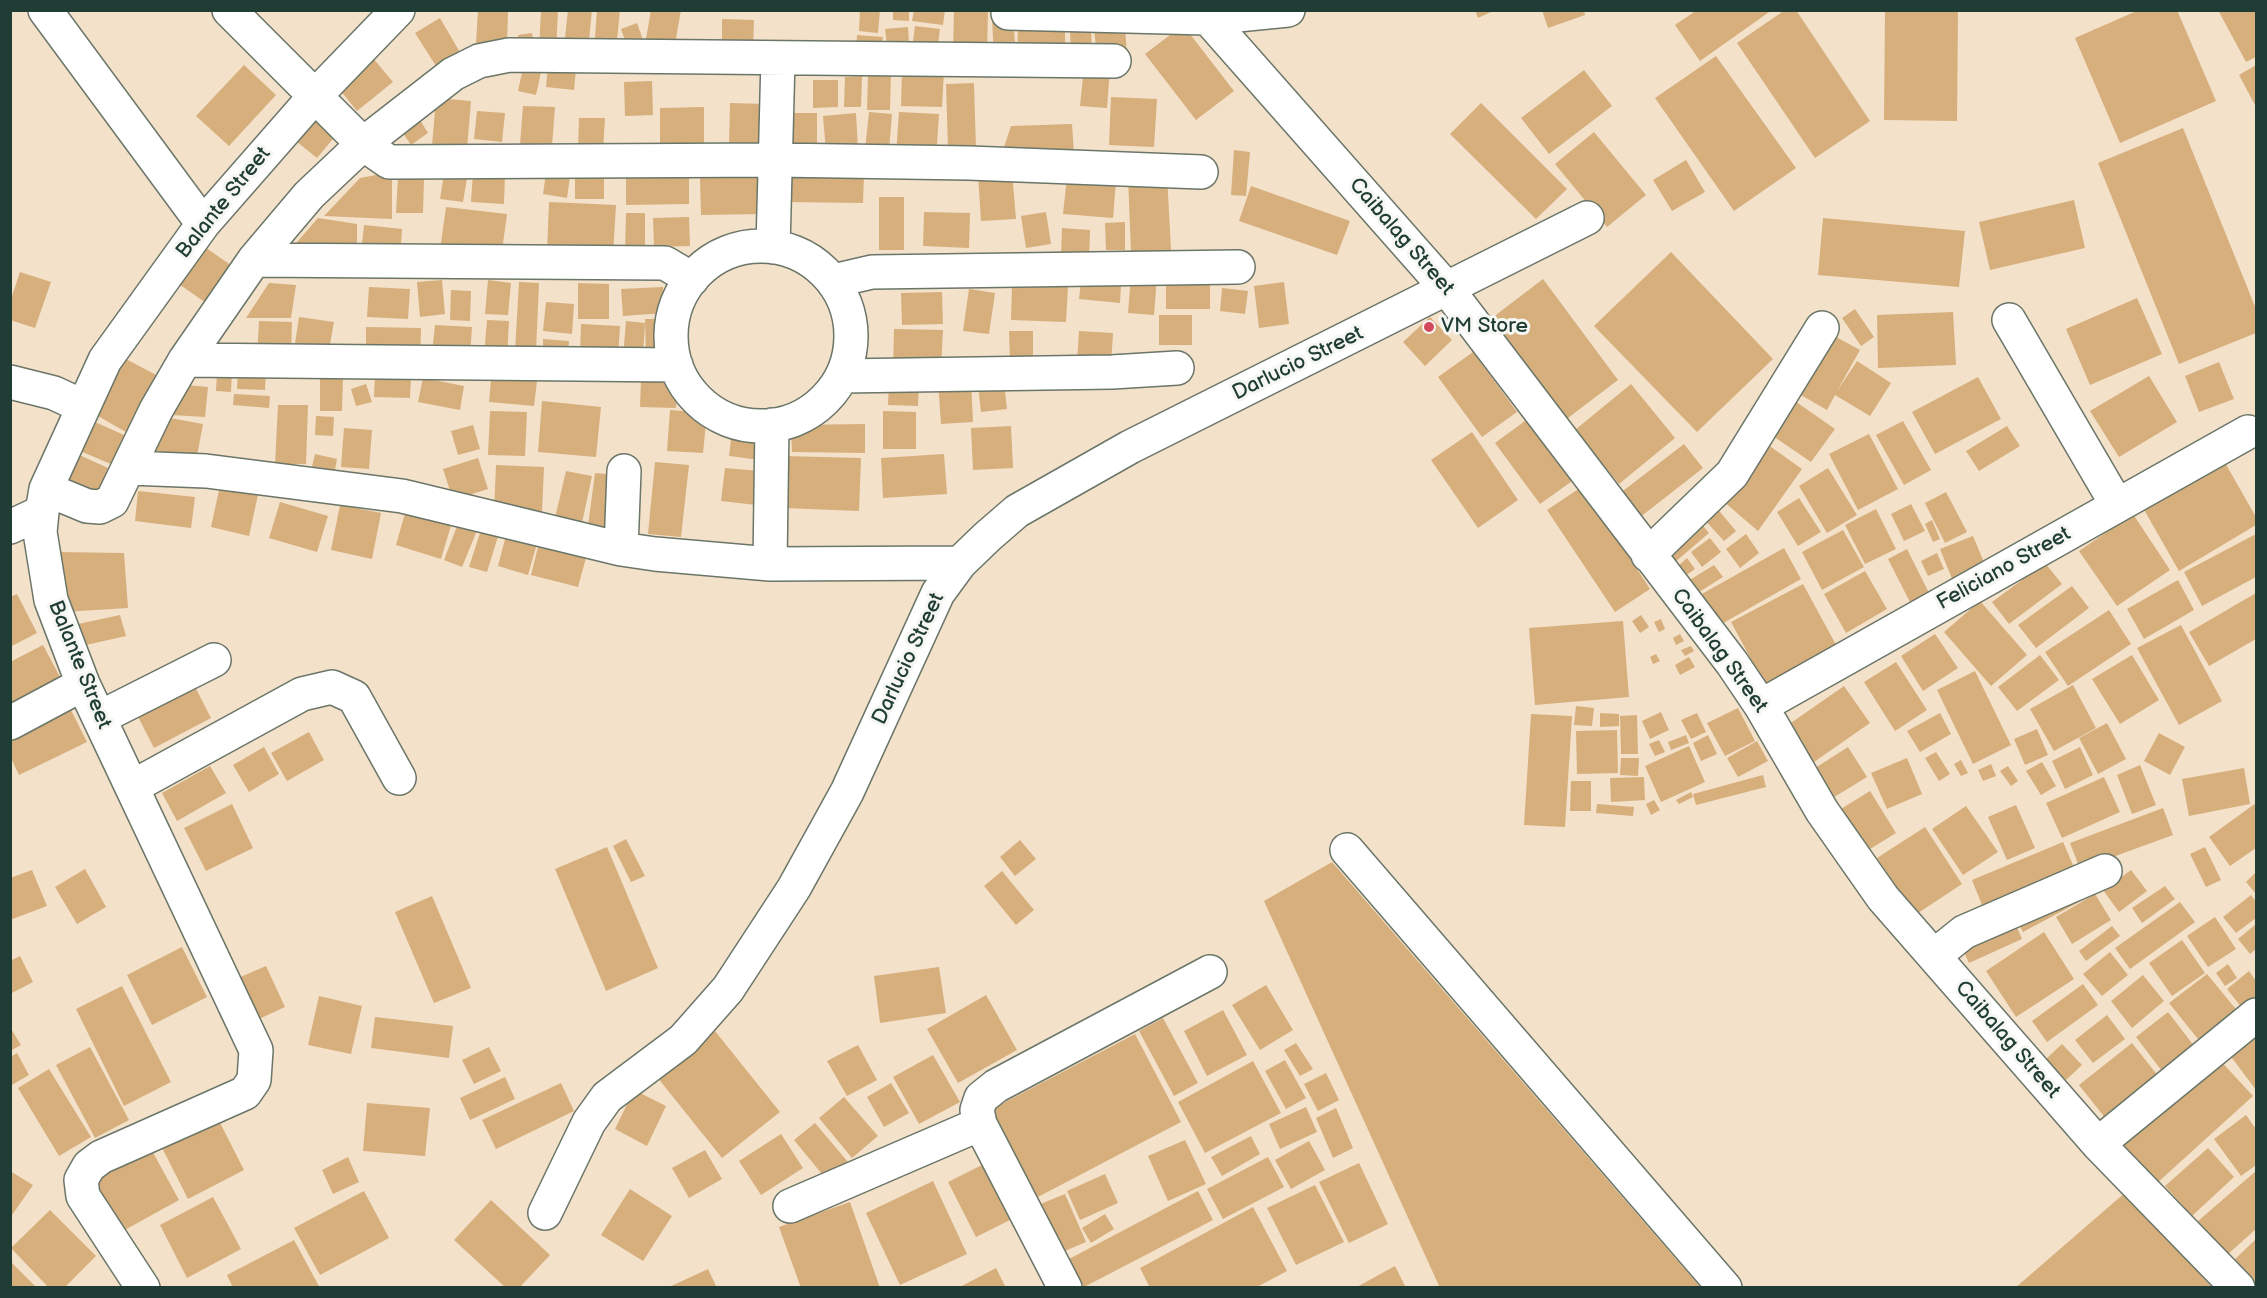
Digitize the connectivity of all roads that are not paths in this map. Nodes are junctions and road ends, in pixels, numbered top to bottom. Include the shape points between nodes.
1 (45, 10) edge
2 (229, 10) edge
3 (398, 10) edge
4 (1288, 10) edge
5 (1008, 13) dead end
6 (1204, 14) edge
7 (778, 59) junction
8 (1114, 62) dead end
9 (315, 96) junction
10 (363, 144) junction
11 (776, 160) junction
12 (1201, 172) dead end
13 (1587, 218) dead end
14 (203, 224) junction
15 (773, 247) junction
16 (254, 260) junction
17 (1238, 267) dead end
18 (692, 279) junction
19 (833, 281) junction
20 (1448, 290) junction
21 (2009, 320) dead end
22 (1822, 328) dead end
23 (185, 360) junction
24 (676, 365) junction
25 (1177, 368) dead end
26 (842, 376) junction
27 (10, 382) edge
28 (82, 406) junction
29 (772, 425) junction
30 (2248, 432) dead end
31 (130, 468) junction
32 (624, 471) dead end
33 (2117, 506) junction
34 (36, 524) edge
35 (621, 549) junction
36 (1648, 555) junction
37 (960, 563) junction
38 (770, 564) junction
39 (214, 660) dead end
40 (83, 684) junction
41 (1761, 706) junction
42 (99, 718) junction
43 (10, 723) edge
44 (399, 778) dead end
45 (132, 787) junction
46 (1347, 850) dead end
47 (2104, 871) dead end
48 (1934, 956) junction
49 (1210, 972) dead end
50 (2256, 1015) edge
51 (980, 1124) junction
52 (2098, 1144) junction
53 (790, 1206) dead end
54 (545, 1213) dead end
55 (143, 1287) edge
56 (1065, 1287) edge
57 (1725, 1287) edge
58 (2238, 1287) edge

1 - 14 street
2 - 9 street
3 - 9 street, Balante Street
4 - 6 street
5 - 6 street
6 - 20 street, Caibalag Street
7 - 8 street
7 - 10 street via 508,55 479,61 453,74
7 - 11 street
9 - 10 street
9 - 14 street, Balante Street
10 - 11 street via 389,162
10 - 16 street via 309,195
11 - 12 street
11 - 15 street
13 - 20 street, Darlucio Street
14 - 28 street, Balante Street via 105,360
15 - 18 street via 750,247 728,253 708,263
15 - 19 street via 796,253 817,265
16 - 18 street via 665,263
16 - 23 street
17 - 19 street via 872,272
18 - 24 street via 673,320
19 - 26 street via 852,327 850,352
20 - 36 street, Caibalag Street
20 - 37 street, Darlucio Street via 1065,482 1017,512
21 - 33 street
22 - 36 street via 1732,474
23 - 24 street
23 - 31 street via 156,410
24 - 29 street via 690,392 713,412 742,424
25 - 26 street
26 - 29 street via 825,400 801,417
27 - 28 street via 54,393
28 - 34 street, Balante Street
29 - 38 street
30 - 33 street, Feliciano Street
31 - 34 street via 112,501 100,507 73,501
31 - 35 street via 206,471 402,496
32 - 35 street
33 - 41 street, Feliciano Street
34 - 40 street, Balante Street via 51,600
35 - 38 street
36 - 41 street, Caibalag Street
37 - 38 street
37 - 54 street, Darlucio Street via 938,593 847,792 794,888 728,989 683,1040 607,1097 590,1122
39 - 42 street
40 - 42 street, Balante Street
40 - 43 street
41 - 48 street, Caibalag Street via 1848,850 1883,898
42 - 45 street, Balante Street
44 - 45 street via 354,697 332,687 302,694
45 - 55 street, Balante Street via 256,1050 257,1066 254,1080 244,1093 101,1157 89,1166 81,1180 83,1196
46 - 57 street
47 - 48 street via 1964,932
48 - 52 street, Caibalag Street
49 - 51 street via 996,1086 981,1098 977,1110
50 - 52 street
51 - 53 street
51 - 56 street
52 - 58 street, Caibalag Street

